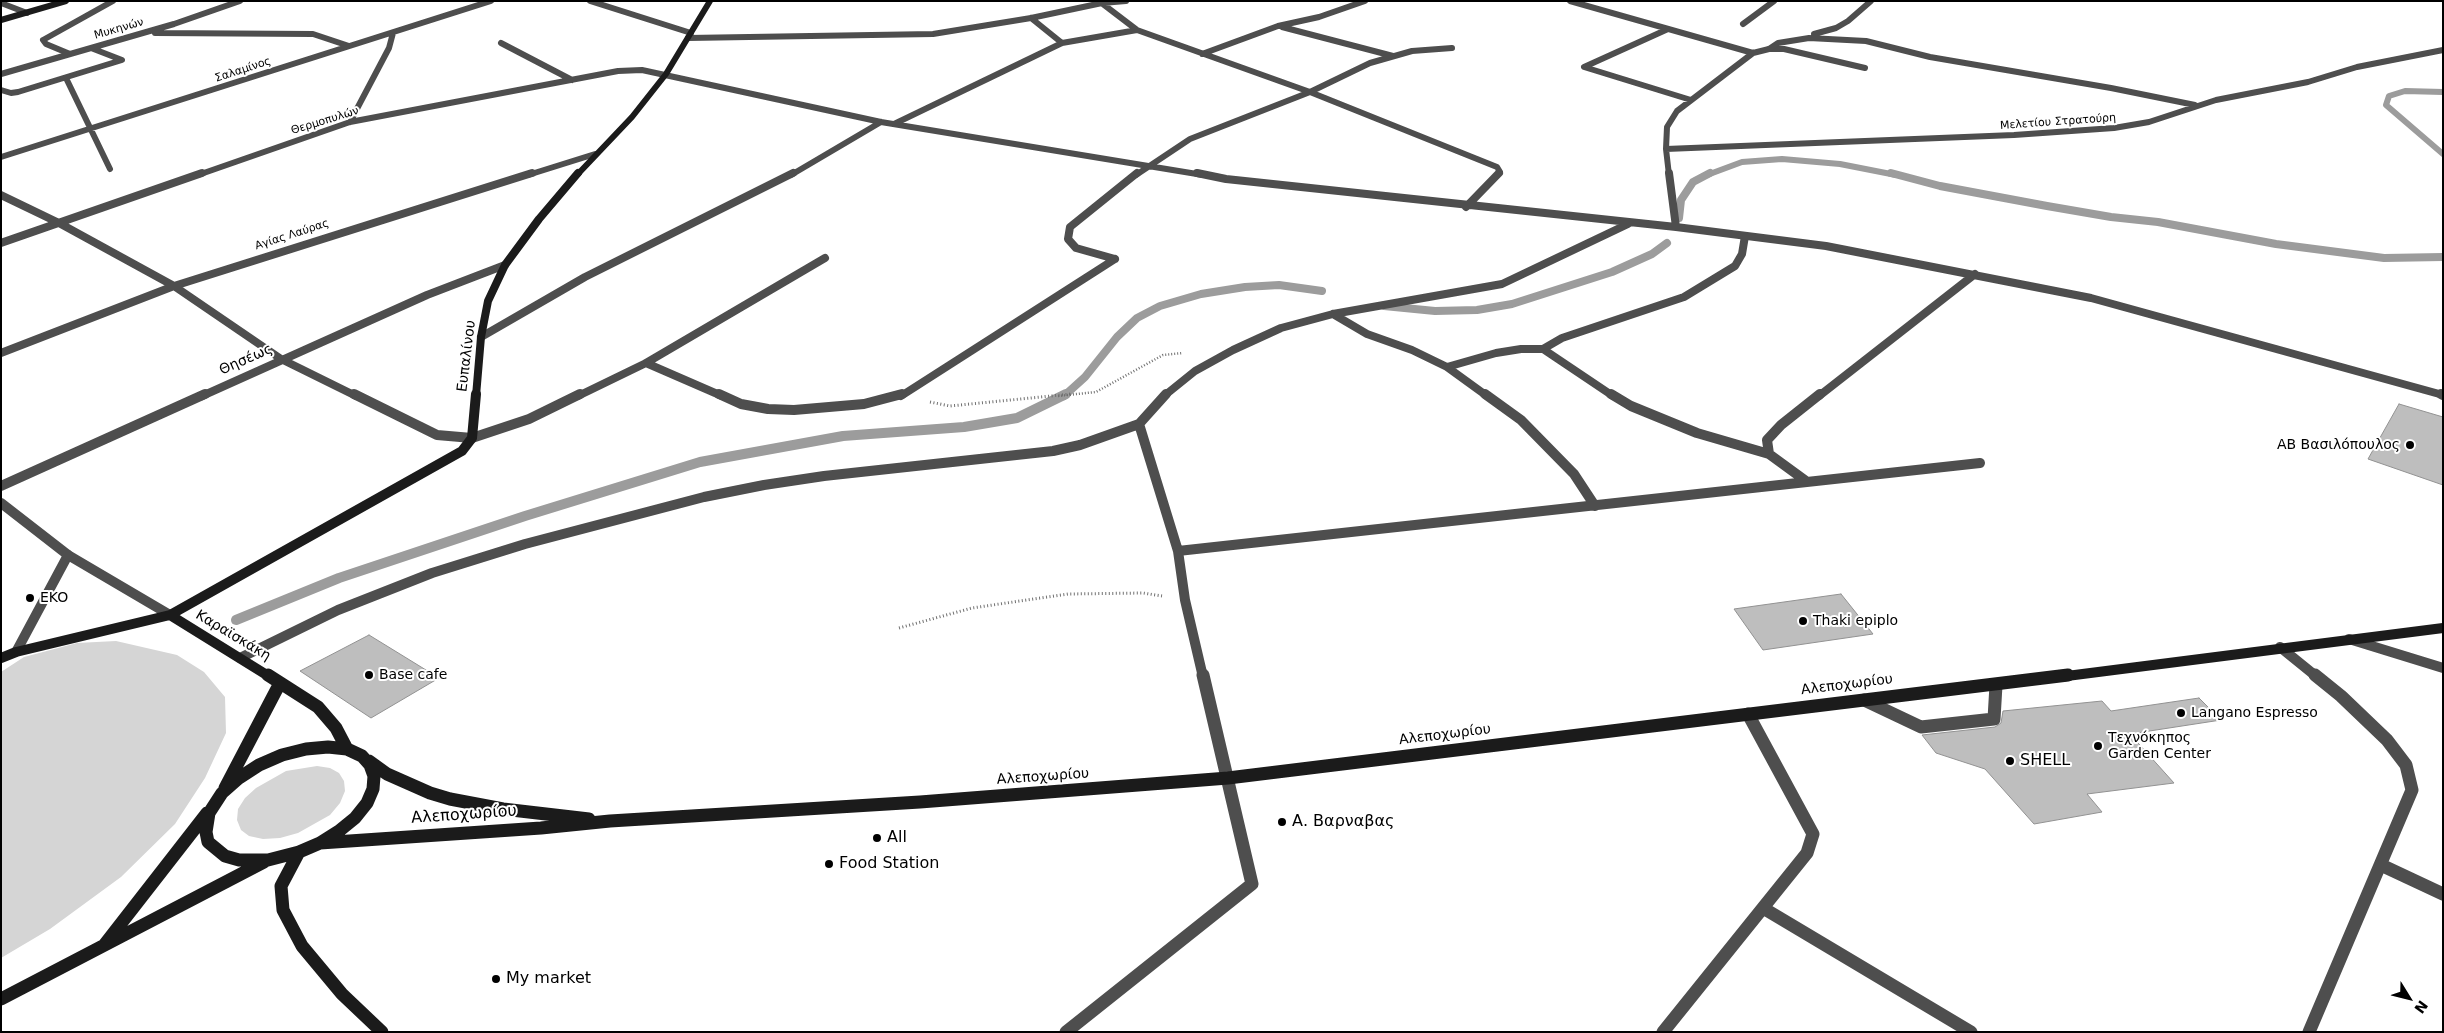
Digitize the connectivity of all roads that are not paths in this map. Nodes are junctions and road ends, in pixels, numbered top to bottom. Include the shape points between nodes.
1 (66, 1) edge
2 (113, 1) edge
3 (240, 1) edge
4 (491, 1) edge
5 (590, 1) edge
6 (710, 1) edge
7 (1126, 1) edge
8 (1365, 1) edge
9 (1570, 1) edge
10 (1774, 1) edge
11 (1871, 1) edge
12 (1100, 2) edge
13 (1, 3) edge
14 (27, 12) junction
15 (1031, 18) junction
16 (1, 20) edge
17 (1743, 24) dead end
18 (1278, 26) junction
19 (1668, 29) junction
20 (1137, 30) junction
21 (144, 33) junction
22 (393, 33) junction
23 (690, 36) junction
24 (1792, 40) junction
25 (501, 43) dead end
26 (1062, 43) junction
27 (349, 46) junction
28 (91, 48) junction
29 (1452, 48) dead end
30 (1769, 49) junction
31 (2443, 50) edge
32 (1753, 53) junction
33 (70, 54) junction
34 (1202, 54) junction
35 (1393, 56) junction
36 (1865, 68) dead end
37 (1, 74) edge
38 (666, 74) junction
39 (66, 78) junction
40 (572, 80) junction
41 (1, 90) edge
42 (1310, 92) junction
43 (1691, 100) junction
44 (2196, 105) junction
45 (350, 122) junction
46 (881, 122) junction
47 (894, 124) junction
48 (92, 128) junction
49 (1666, 149) junction
50 (595, 154) junction
51 (1, 157) edge
52 (1149, 164) junction
53 (110, 169) dead end
54 (1, 195) edge
55 (1466, 206) junction
56 (59, 223) junction
57 (1628, 223) junction
58 (1676, 227) junction
59 (1745, 236) junction
60 (1, 243) edge
61 (825, 258) dead end
62 (504, 265) junction
63 (1975, 274) junction
64 (174, 286) junction
65 (1333, 314) junction
66 (481, 337) junction
67 (1543, 350) junction
68 (1, 353) edge
69 (282, 359) junction
70 (646, 363) junction
71 (1447, 367) junction
72 (2443, 395) edge
73 (1139, 424) junction
74 (472, 438) junction
75 (1769, 454) junction
76 (1980, 463) dead end
77 (1806, 481) junction
78 (1, 486) edge
79 (1, 503) edge
80 (1596, 506) junction
81 (1178, 551) junction
82 (68, 555) junction
83 (170, 615) junction
84 (2443, 628) edge
85 (2348, 639) junction
86 (2280, 647) junction
87 (16, 652) junction
88 (1, 658) edge
89 (240, 658) junction
90 (2443, 668) edge
91 (280, 683) junction
92 (1996, 685) junction
93 (1863, 699) junction
94 (1748, 714) junction
95 (347, 749) junction
96 (362, 756) junction
97 (1228, 778) junction
98 (219, 798) junction
99 (610, 821) junction
100 (320, 843) junction
101 (299, 852) junction
102 (268, 860) junction
103 (2381, 865) junction
104 (2443, 894) edge
105 (1763, 908) junction
106 (103, 946) junction
107 (1, 999) edge
108 (382, 1032) edge
109 (1066, 1032) edge
110 (1663, 1032) edge
111 (1971, 1032) edge
112 (2310, 1032) edge

1 - 14 main road
2 - 33 street via 43,40
3 - 21 street, Μυκηνών
4 - 22 street, Σαλαμίνος
5 - 23 street
6 - 23 main road, Ευπαλίνου
7 - 12 street
8 - 18 street via 1319,17
9 - 19 street
10 - 17 street
11 - 24 street via 1836,28
12 - 15 street
12 - 20 street
13 - 14 street
14 - 16 main road
15 - 23 street via 933,34
15 - 26 street
18 - 34 street
18 - 35 street
19 - 32 street
19 - 43 street via 1584,67
20 - 26 street
20 - 34 street
21 - 27 street via 313,34
21 - 28 street, Μυκηνών
22 - 27 street, Σαλαμίνος
22 - 45 street via 389,48
23 - 38 main road, Ευπαλίνου
24 - 30 street
24 - 44 street via 1825,37 1866,41 1930,57
25 - 40 street
26 - 47 street
27 - 48 street, Σαλαμίνος
28 - 33 street, Μυκηνών
28 - 39 street via 122,60
29 - 35 street
30 - 32 street
30 - 36 street via 1784,49
31 - 44 street, Μελετίου Στρατούρη via 2357,66 2308,82
32 - 43 street
33 - 37 street, Μυκηνών
34 - 42 street
35 - 42 street via 1370,63
38 - 40 street, Θερμοπυλών via 618,71
38 - 46 street, Θερμοπυλών
38 - 50 main road, Ευπαλίνου via 632,117
39 - 41 street via 14,93
39 - 48 street
40 - 45 street, Θερμοπυλών
42 - 52 street via 1190,139
42 - 55 street via 1497,167 1500,172
43 - 49 street via 1677,111 1667,127
44 - 49 street, Μελετίου Στρατούρη via 2149,122 2114,128
45 - 56 street, Θερμοπυλών
46 - 47 street, Θερμοπυλών
46 - 66 street via 796,172 585,277
47 - 52 street, Θερμοπυλών
48 - 51 street, Σαλαμίνος
48 - 53 street
49 - 58 street
50 - 62 main road, Ευπαλίνου
50 - 64 street, Αγίας Λαύρας
52 - 55 street, Θερμοπυλών via 1264,185
52 - 70 street via 1070,227 1068,239 1076,248 1115,258 900,396 831,408 768,409 742,404
54 - 56 street
55 - 57 street, Θερμοπυλών
56 - 60 street, Θερμοπυλών
56 - 64 street
57 - 58 street, Θερμοπυλών
57 - 65 street via 1502,284
58 - 59 street, Θερμοπυλών
59 - 63 street, Θερμοπυλών via 1826,246
59 - 67 street via 1742,254 1735,266 1700,288 1684,297 1562,338
61 - 70 street
62 - 66 main road, Ευπαλίνου via 488,301
62 - 69 street, Θησέως
63 - 72 street, Θερμοπυλών via 2146,312
63 - 75 street via 1781,426 1767,440
64 - 68 street, Αγίας Λαύρας
64 - 69 street
65 - 71 street via 1367,334
65 - 73 street via 1281,328 1195,371 1160,399
66 - 74 main road, Ευπαλίνου
67 - 71 street via 1512,350
67 - 75 street via 1598,388 1631,406 1697,433
69 - 74 street via 436,435
69 - 78 street, Θησέως
70 - 74 street via 529,419
71 - 80 street via 1521,420 1574,474
73 - 81 street
73 - 89 street via 1053,451 824,476 764,485 666,507 525,544 432,573 338,610
74 - 83 main road via 462,451
75 - 77 street
76 - 77 street
77 - 80 street
79 - 82 street
80 - 81 street
81 - 97 street via 1185,600
82 - 83 street
82 - 87 street
83 - 87 main road
83 - 89 main road, Καραϊσκάκη
84 - 85 main road, Αλεποχωρίου
85 - 86 main road, Αλεποχωρίου
85 - 90 street
86 - 92 main road, Αλεποχωρίου
86 - 103 street via 2341,696 2387,740 2406,765 2412,790
87 - 88 main road
89 - 91 main road, Καραϊσκάκη
91 - 95 main road, Καραϊσκάκη via 318,707 336,728
91 - 98 main road
92 - 93 main road, Αλεποχωρίου
92 - 93 street via 1994,719 1921,727
93 - 94 main road, Αλεποχωρίου
94 - 97 main road, Αλεποχωρίου
94 - 105 street via 1813,834 1806,853
95 - 96 main road
95 - 98 main road via 306,749 282,755 239,778
96 - 99 main road, Αλεποχωρίου via 386,774 450,799 503,809
96 - 100 main road via 374,776 367,803 355,818
97 - 99 main road, Αλεποχωρίου via 920,802
97 - 109 street via 1252,884
98 - 102 main road via 206,822 208,842 225,856 239,860
98 - 106 main road
99 - 100 main road, Αλεποχωρίου
100 - 101 main road
101 - 102 main road
101 - 108 main road via 280,886 283,910 302,946 342,994
102 - 106 main road
103 - 104 street
103 - 112 street
105 - 110 street
105 - 111 street
106 - 107 main road

